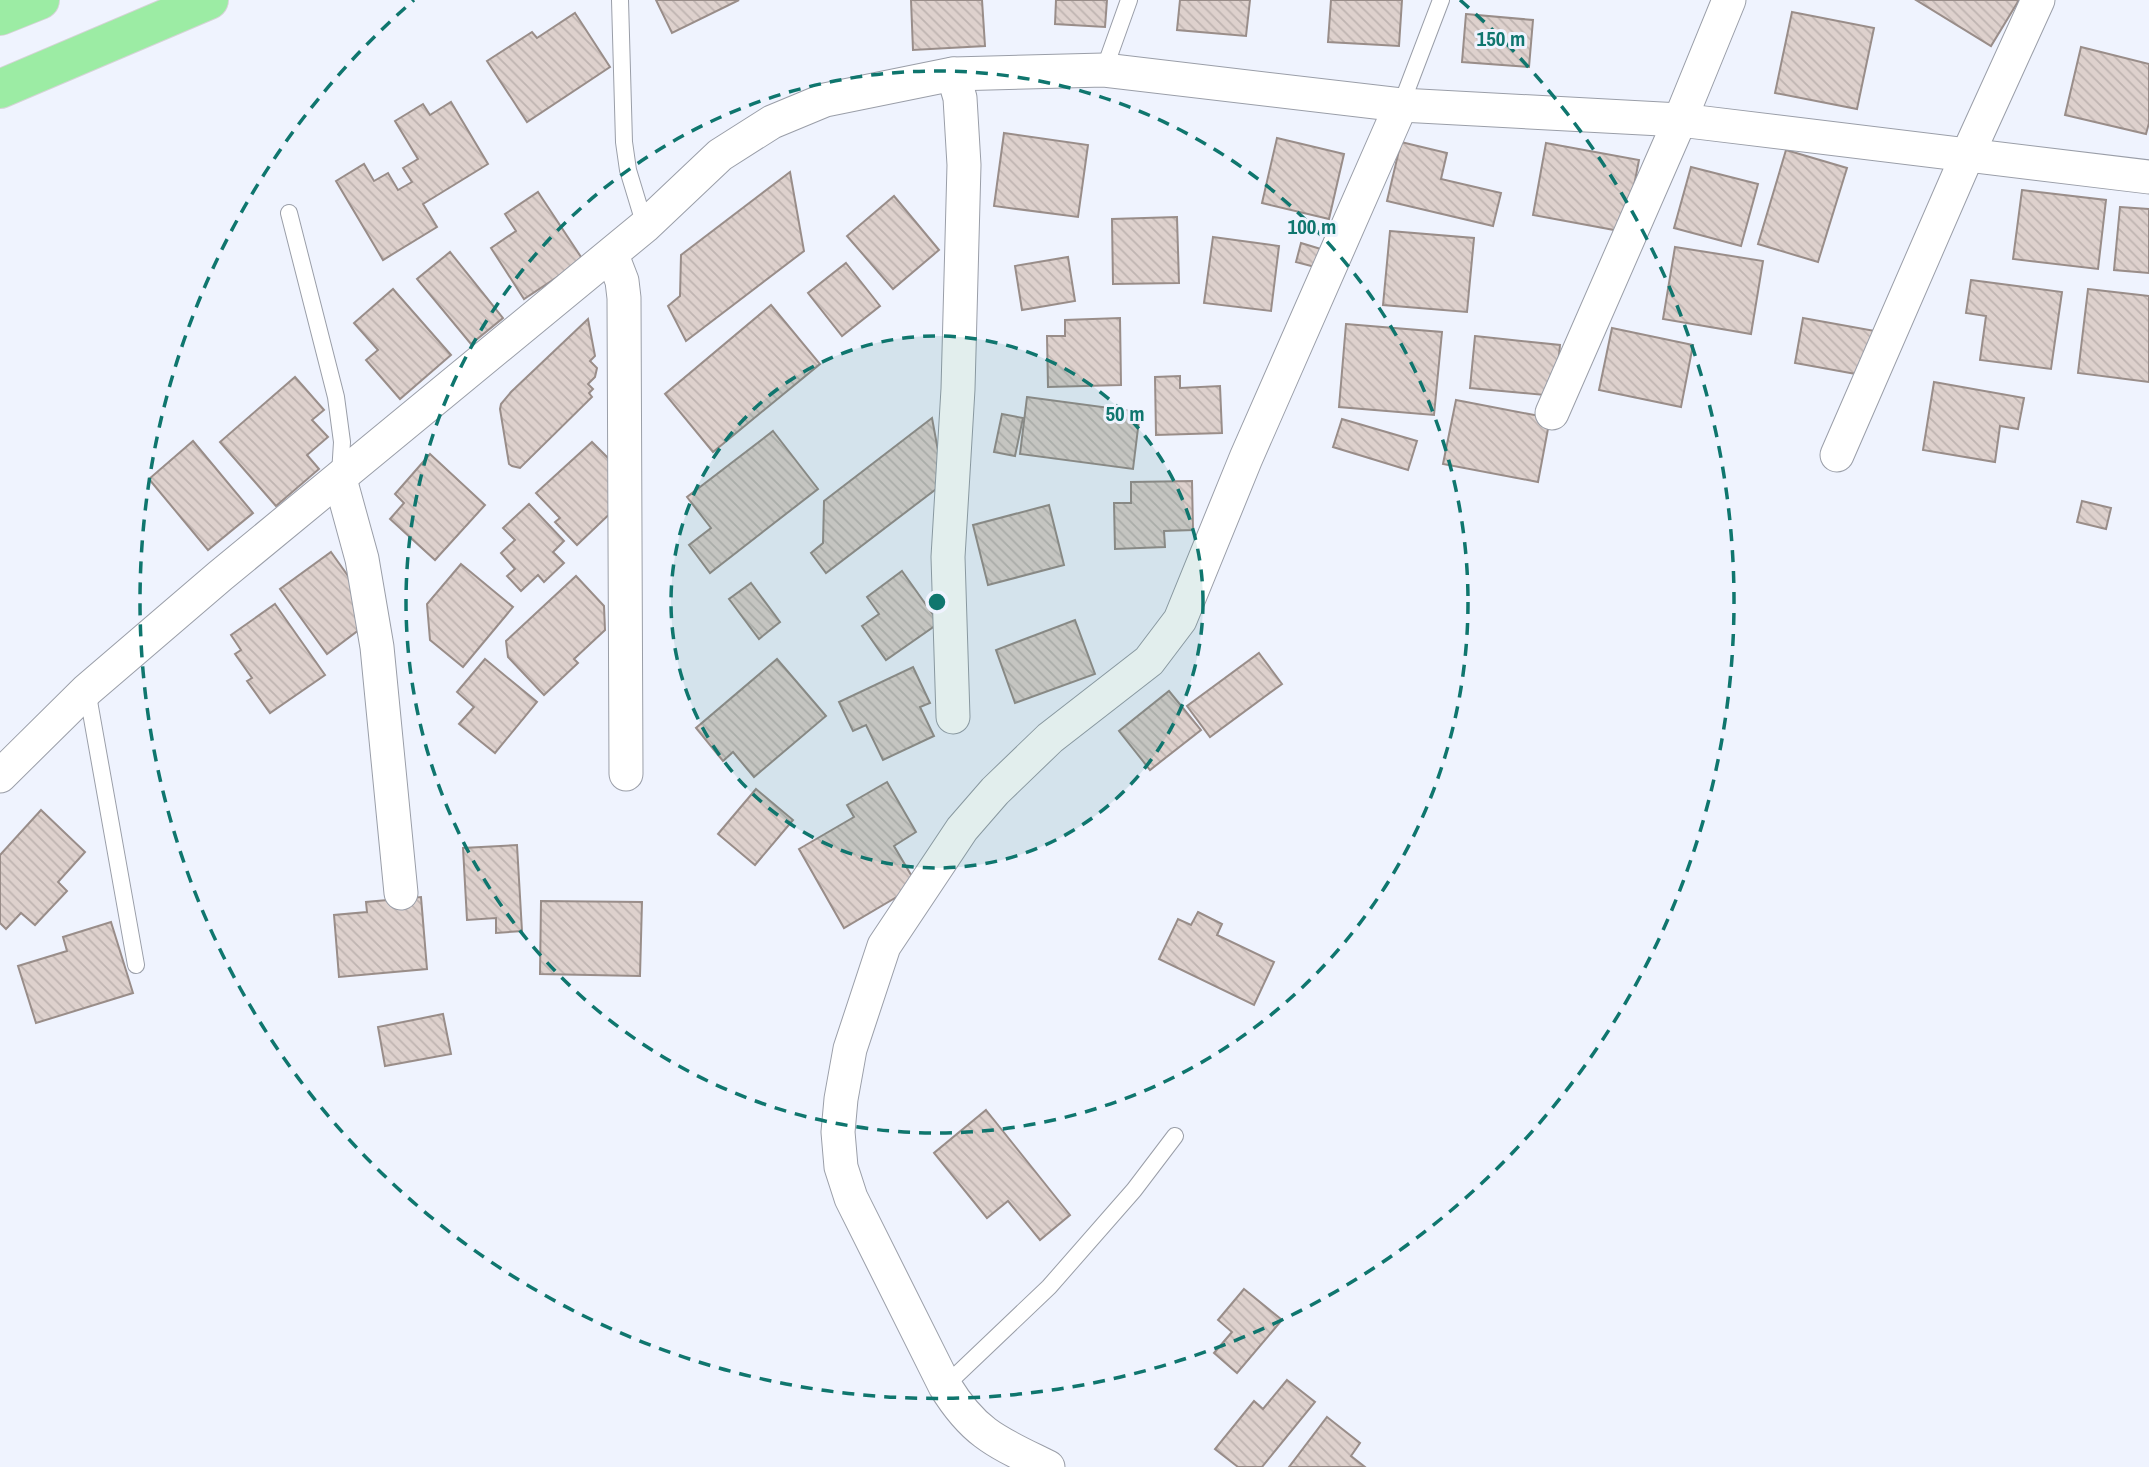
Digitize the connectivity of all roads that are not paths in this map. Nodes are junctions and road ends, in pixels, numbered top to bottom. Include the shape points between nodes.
1 (40, 0) edge
2 (209, 0) edge
3 (620, 0) edge
4 (1129, 0) edge
5 (1441, 0) edge
6 (1729, 0) edge
7 (2038, 0) edge
8 (0, 16) edge
9 (1104, 70) junction
10 (953, 74) junction
11 (0, 89) edge
12 (1401, 106) junction
13 (1680, 120) junction
14 (1967, 156) junction
15 (2149, 177) edge
16 (289, 213) dead end
17 (645, 226) junction
18 (612, 254) junction
19 (1552, 412) dead end
20 (1837, 455) dead end
21 (340, 480) junction
22 (87, 690) junction
23 (953, 717) dead end
24 (626, 774) dead end
25 (0, 776) edge
26 (401, 893) dead end
27 (136, 965) dead end
28 (1175, 1136) dead end
29 (945, 1386) junction
30 (1048, 1467) edge

1 - 8 highway
2 - 11 highway
3 - 17 lane via 624,142
4 - 9 lane
5 - 12 lane
6 - 13 street
7 - 14 street
9 - 10 street
9 - 12 street
10 - 17 street via 825,100 772,122 720,156
10 - 23 street via 961,109 964,165 948,557
12 - 13 street
12 - 29 street via 1180,620 1149,661 1050,738 995,791 962,829 884,946 850,1049 838,1132 841,1167 851,1198
13 - 14 street
13 - 19 street
14 - 15 street
14 - 20 street
16 - 21 lane via 336,397 342,443
17 - 18 street
18 - 21 street
18 - 24 street via 624,298
21 - 22 street
21 - 26 street via 362,559 377,647
22 - 25 street
22 - 27 lane
28 - 29 lane via 1049,1287
29 - 30 street via 978,1429

